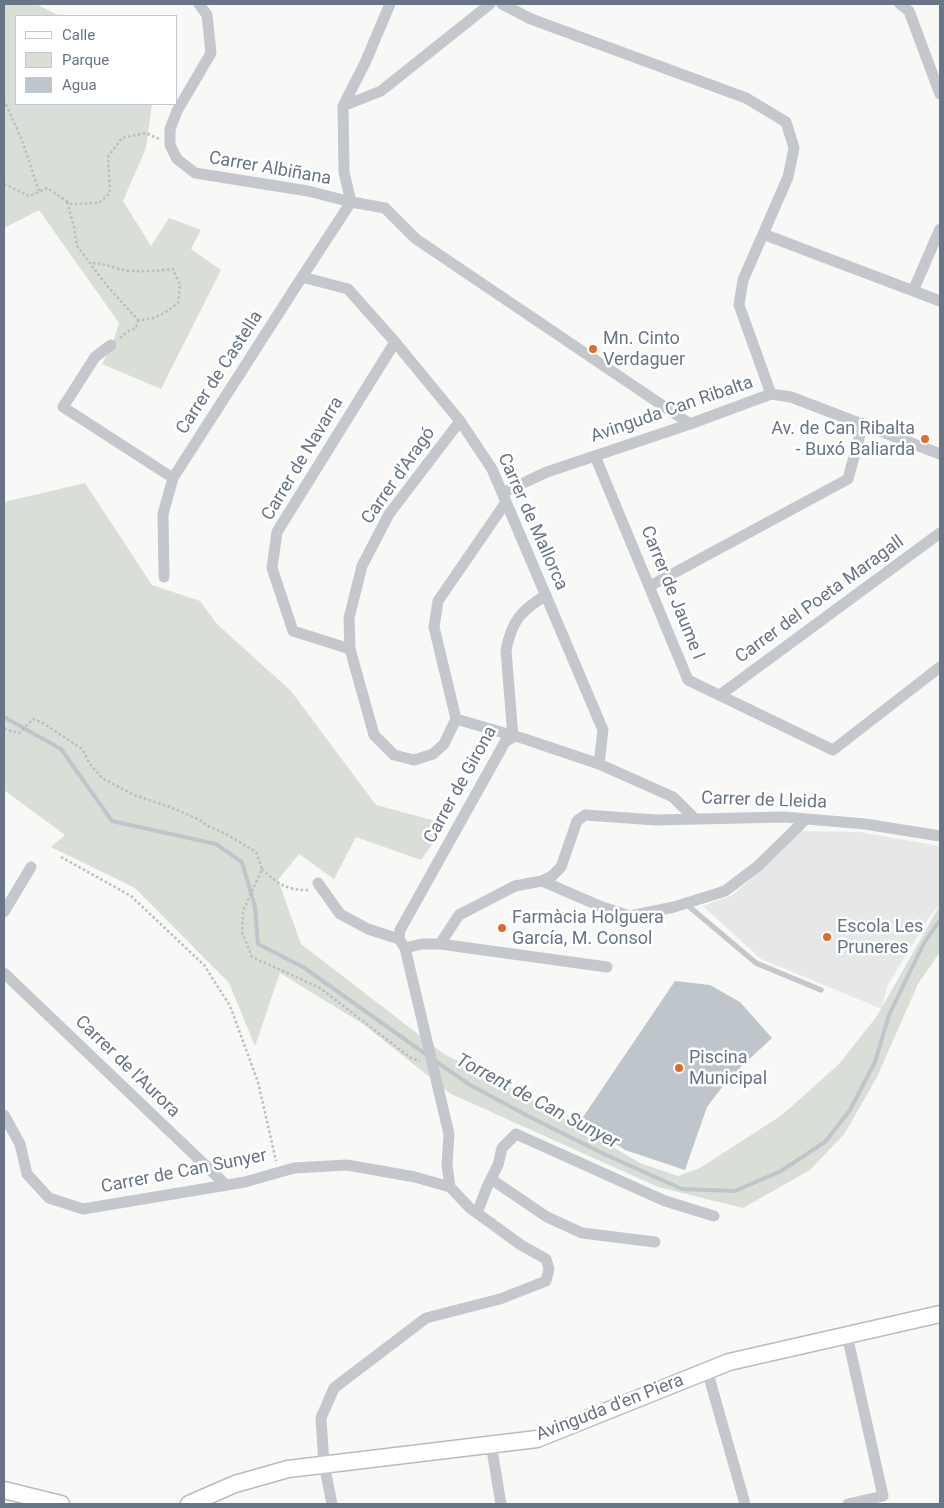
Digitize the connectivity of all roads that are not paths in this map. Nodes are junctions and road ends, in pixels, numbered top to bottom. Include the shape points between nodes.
1 (199, 4) edge
2 (390, 4) edge
3 (490, 4) edge
4 (502, 4) edge
5 (900, 4) edge
6 (940, 94) edge
7 (343, 106) junction
8 (352, 202) junction
9 (940, 229) edge
10 (763, 234) junction
11 (302, 276) junction
12 (913, 291) junction
13 (940, 301) edge
14 (395, 342) junction
15 (111, 345) road end
16 (771, 394) junction
17 (460, 420) junction
18 (690, 424) junction
19 (863, 424) junction
20 (940, 454) edge
21 (595, 456) junction
22 (173, 478) junction
23 (504, 498) junction
24 (940, 533) edge
25 (164, 577) dead end
26 (650, 586) junction
27 (546, 596) junction
28 (350, 649) junction
29 (940, 668) edge
30 (720, 695) junction
31 (456, 719) junction
32 (513, 737) junction
33 (599, 764) junction
34 (695, 819) junction
35 (806, 819) junction
36 (940, 836) edge
37 (31, 867) dead end
38 (542, 881) junction
39 (320, 886) road end
40 (686, 904) junction
41 (4, 912) edge
42 (402, 944) junction
43 (440, 944) junction
44 (607, 967) dead end
45 (4, 974) edge
46 (821, 990) dead end
47 (4, 1115) edge
48 (491, 1179) junction
49 (226, 1186) junction
50 (450, 1187) junction
51 (477, 1213) junction
52 (714, 1216) dead end
53 (655, 1242) dead end
54 (940, 1314) edge
55 (847, 1335) junction
56 (707, 1370) junction
57 (491, 1444) junction
58 (324, 1464) junction
59 (4, 1490) edge
60 (61, 1504) edge
61 (189, 1504) edge
62 (332, 1504) edge
63 (501, 1504) edge
64 (745, 1504) edge
65 (848, 1504) edge

1 - 8 street, Carrer Albiñana via 207,15 211,53 170,129 170,145 177,159 195,173 308,191
2 - 7 street via 366,64
3 - 7 street via 381,91
4 - 10 street via 531,19 746,98 786,122 794,148 788,177
5 - 6 street via 909,11
7 - 8 street via 344,172
8 - 11 street, Carrer de Castella
8 - 18 street, Carrer Albiñana via 386,208 416,239
9 - 12 street
10 - 12 street
10 - 16 street via 743,280 739,305
11 - 14 street, Carrer de Mallorca via 348,289
11 - 22 street, Carrer de Castella
12 - 13 street
14 - 17 street, Carrer de Mallorca
14 - 28 street, Carrer de Navarra via 277,532 272,568 293,631
15 - 22 street via 95,357 63,407
16 - 18 street, Avinguda Can Ribalta
16 - 19 street, Avinguda Can Ribalta via 792,397
17 - 23 street, Carrer de Mallorca via 492,469
17 - 28 street, Carrer d'Aragó via 389,514 362,566 348,618
18 - 21 street, Avinguda Can Ribalta
19 - 20 street, Avinguda Can Ribalta
19 - 26 street via 848,479
21 - 23 street, Avinguda Can Ribalta via 547,472
21 - 26 street, Carrer de Jaume I
22 - 25 street, Carrer de Castella via 163,514
23 - 27 street, Carrer de Mallorca
23 - 31 street via 438,601 434,627
24 - 30 street, Carrer del Poeta Maragall
26 - 30 street, Carrer de Jaume I via 688,680
27 - 32 street, Carrer de Girona via 529,606 513,623 508,636 506,650
27 - 33 street, Carrer de Mallorca via 603,730
28 - 31 street, Carrer d'Aragó via 374,735 394,754 414,760 433,754 444,744
29 - 30 street, Carrer de Jaume I via 833,750
31 - 32 street, Carrer de Lleida
32 - 33 street, Carrer de Lleida
32 - 42 street, Carrer de Girona via 505,742 400,930
33 - 34 street, Carrer de Lleida via 673,797
34 - 35 street, Carrer de Lleida
34 - 38 street via 585,815 577,820 561,867
35 - 36 street, Carrer de Lleida
35 - 40 street via 758,866 725,891
37 - 41 street
38 - 40 street via 630,916
38 - 43 street via 515,886 459,915
39 - 42 street via 340,914
40 - 46 lane via 756,963
42 - 43 street
42 - 50 street via 449,1134 447,1165
43 - 44 street
45 - 49 street, Carrer de l'Aurora
47 - 49 street, Carrer de Can Sunyer via 20,1144 27,1174 49,1198 83,1209
48 - 51 street
48 - 52 street via 502,1148 516,1134 665,1201
48 - 53 street via 547,1217 582,1233
49 - 50 street, Carrer de Can Sunyer via 294,1168 347,1164
50 - 51 street
51 - 58 street via 546,1259 549,1269 546,1281 500,1299 426,1318 334,1388 321,1418
54 - 55 street, Avinguda d'en Piera
55 - 56 street, Avinguda d'en Piera via 728,1362
55 - 65 street via 883,1496
56 - 57 street, Avinguda d'en Piera via 537,1439
56 - 64 street
57 - 58 street, Avinguda d'en Piera
57 - 63 street
58 - 61 street, Avinguda d'en Piera via 288,1469 235,1484
58 - 62 street
59 - 60 street

